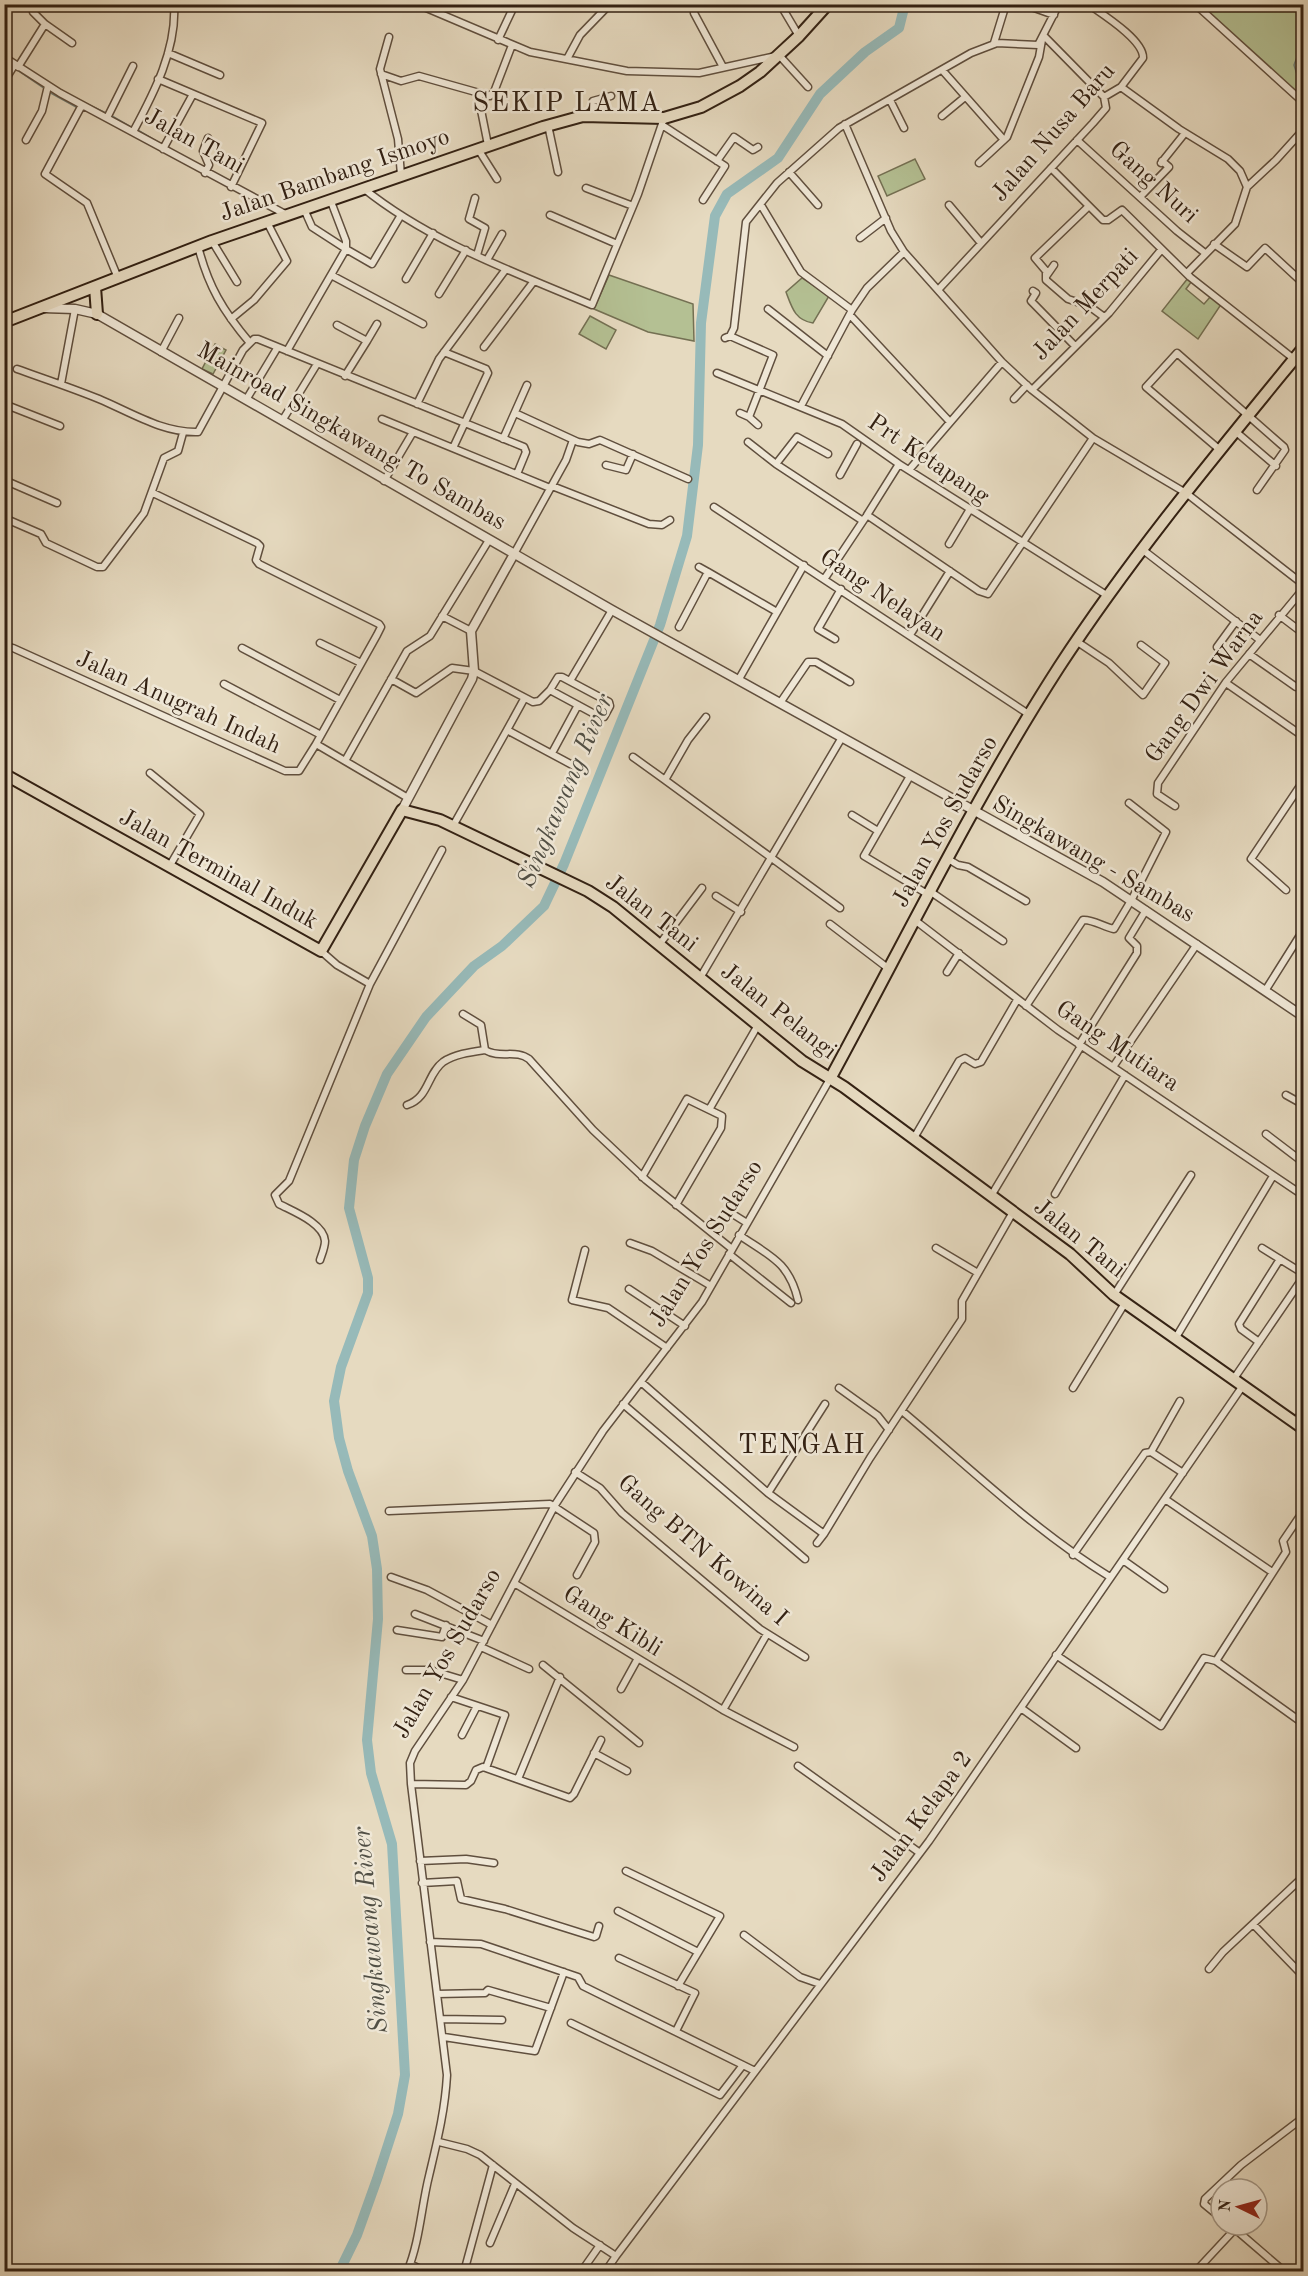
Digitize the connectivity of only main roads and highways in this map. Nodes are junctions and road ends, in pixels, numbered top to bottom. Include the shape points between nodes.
1 (828, 4) edge
2 (95, 287) junction
3 (39, 308) joint
4 (97, 314) road end
5 (4, 322) edge
6 (1304, 347) edge
7 (4, 774) edge
8 (402, 810) joint
9 (700, 979) joint
10 (830, 1079) junction
11 (1299, 1426) edge

1 - 2 main road, Jalan Bambang Ismoyo via 760,72 701,107 663,122 594,109 485,142 363,188 282,213
2 - 3 main road, Jalan Bambang Ismoyo
2 - 4 main road
3 - 5 main road, Mainroad Singkawang To Sambas
6 - 10 main road, Jalan Yos Sudarso via 1186,493 1076,641 973,812
7 - 8 main road, Jalan Terminal Induk via 321,951
8 - 9 main road, Jalan Tani via 429,815 600,898
9 - 10 main road, Jalan Pelangi via 802,1062
10 - 11 main road, Jalan Tani via 1070,1254 1114,1295

